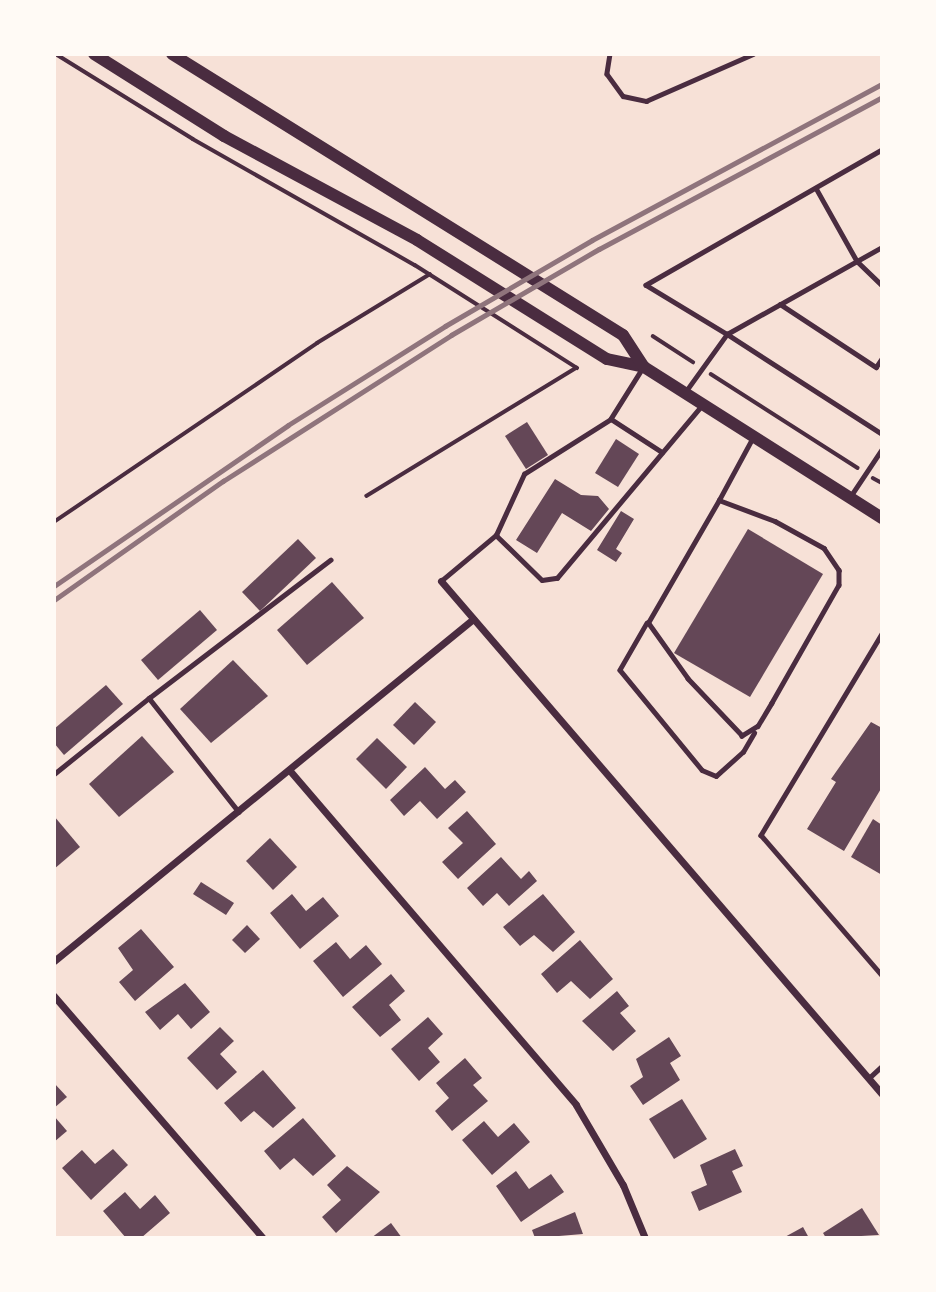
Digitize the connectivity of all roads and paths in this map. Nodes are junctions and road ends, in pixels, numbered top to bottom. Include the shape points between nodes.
1 (56, 54) edge
2 (94, 54) edge
3 (172, 54) edge
4 (610, 54) edge
5 (753, 54) edge
6 (882, 150) edge
7 (816, 188) junction
8 (882, 247) edge
9 (857, 261) junction
10 (430, 274) junction
11 (882, 285) edge
12 (780, 304) junction
13 (727, 334) junction
14 (653, 336) dead end
15 (882, 358) edge
16 (644, 367) junction
17 (705, 370) junction
18 (685, 393) junction
19 (702, 404) junction
20 (611, 419) junction
21 (882, 433) edge
22 (753, 436) junction
23 (882, 449) edge
24 (662, 452) junction
25 (866, 473) junction
26 (882, 483) edge
27 (367, 496) dead end
28 (850, 497) junction
29 (719, 500) junction
30 (882, 518) edge
31 (54, 522) edge
32 (496, 535) junction
33 (330, 560) dead end
34 (441, 581) joint
35 (473, 619) junction
36 (648, 623) junction
37 (882, 634) edge
38 (149, 698) junction
39 (758, 726) junction
40 (291, 772) junction
41 (54, 774) edge
42 (240, 812) junction
43 (54, 961) edge
44 (882, 975) edge
45 (54, 996) edge
46 (882, 1066) edge
47 (869, 1078) junction
48 (882, 1094) edge
49 (263, 1238) edge
50 (645, 1238) edge

1 - 10 path via 193,139
2 - 16 main road via 223,136 417,240 607,359
3 - 16 main road via 623,335
4 - 5 lane via 607,74 623,96 646,101
6 - 7 lane
7 - 9 lane
7 - 13 lane via 646,285
8 - 9 lane
9 - 11 lane
9 - 12 lane
10 - 27 path via 577,368
10 - 31 path via 271,373
12 - 13 lane
12 - 15 lane via 876,367
13 - 17 lane
13 - 21 lane
14 - 17 path
16 - 18 main road
16 - 20 lane
17 - 18 lane
17 - 25 path
18 - 19 main road
19 - 22 main road
19 - 24 lane
20 - 24 lane
20 - 32 lane via 524,474
22 - 28 main road
22 - 29 lane
23 - 25 lane
24 - 32 lane via 557,578 542,580
25 - 26 path
25 - 28 lane
28 - 30 main road
29 - 36 lane
29 - 39 lane via 775,521 824,548 839,570 839,585
32 - 34 lane
33 - 38 lane
34 - 35 street
35 - 40 street
35 - 47 street
36 - 39 lane via 680,669 734,730 741,736
36 - 39 lane via 620,670 702,770 716,776 743,752
37 - 44 lane via 761,835
38 - 41 lane
38 - 42 lane
40 - 42 street
40 - 50 street via 576,1105 623,1185
42 - 43 street
45 - 49 street
46 - 47 lane
47 - 48 street

